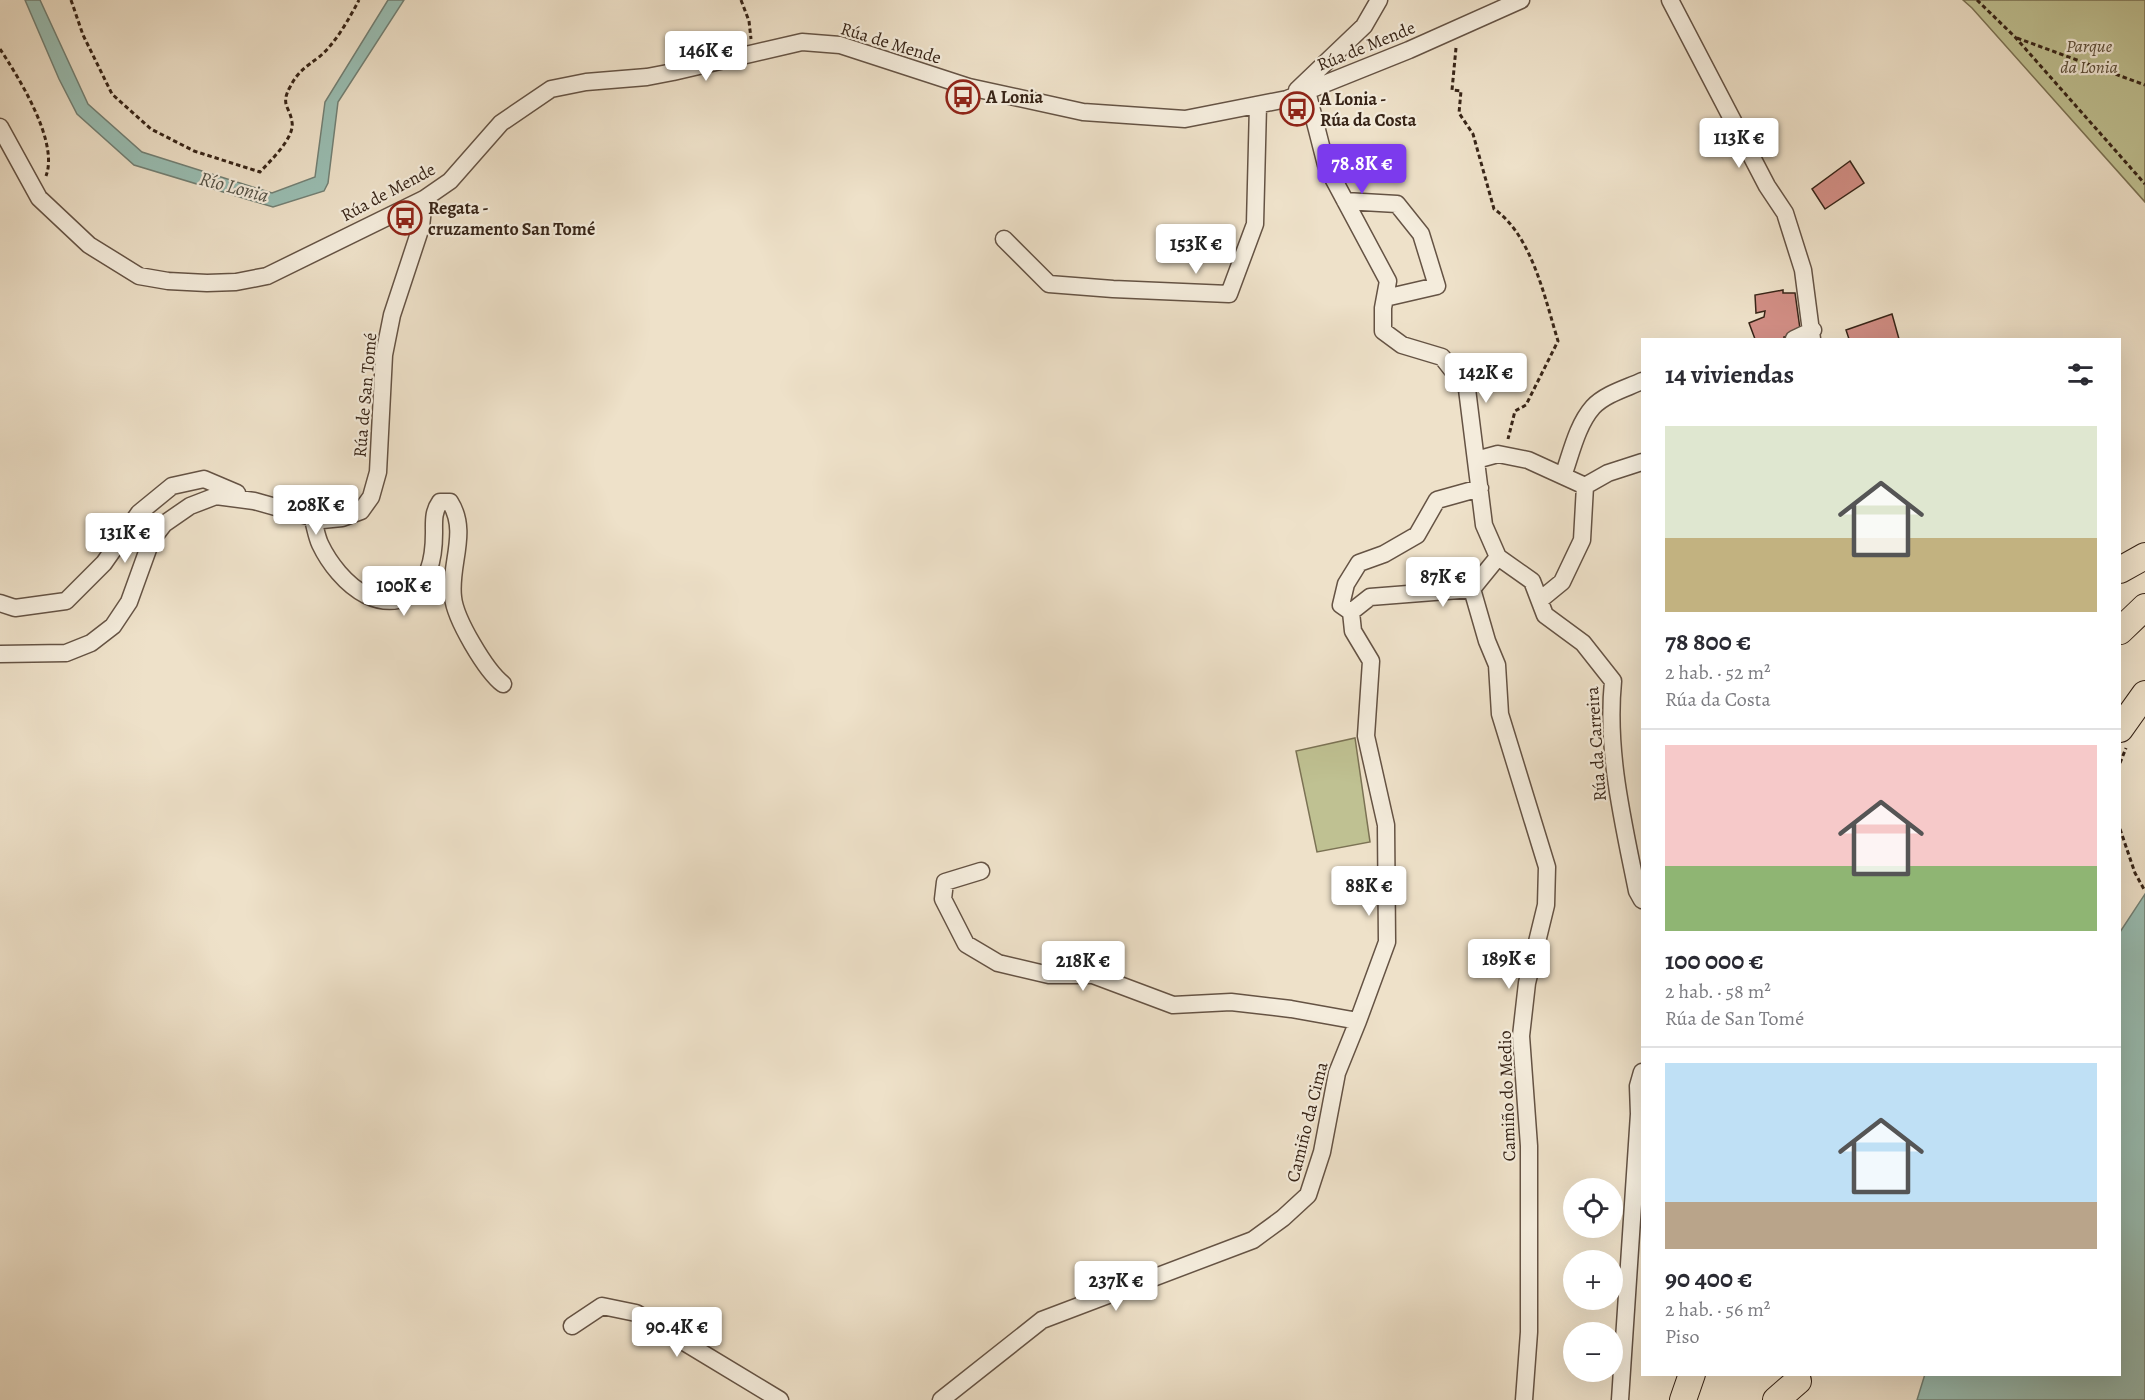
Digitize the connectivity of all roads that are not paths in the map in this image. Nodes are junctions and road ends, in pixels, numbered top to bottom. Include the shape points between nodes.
1 (1378, 0) edge
2 (1521, 0) edge
3 (1670, 0) edge
4 (1307, 91) junction
5 (1287, 99) junction
6 (1258, 105) junction
7 (0, 127) edge
8 (424, 199) junction
9 (1346, 201) junction
10 (1004, 239) dead end
11 (1385, 298) junction
12 (1813, 335) edge
13 (1641, 381) edge
14 (1476, 460) junction
15 (1641, 462) edge
16 (1563, 476) junction
17 (1585, 486) junction
18 (1480, 488) junction
19 (254, 501) junction
20 (312, 517) junction
21 (2145, 556) edge
22 (1498, 558) junction
23 (2121, 569) edge
24 (1472, 589) junction
25 (1540, 600) junction
26 (0, 603) edge
27 (2145, 607) edge
28 (1351, 612) junction
29 (2121, 629) edge
30 (0, 654) edge
31 (503, 684) dead end
32 (2145, 694) edge
33 (2121, 728) edge
34 (981, 871) dead end
35 (1641, 898) edge
36 (1358, 1021) junction
37 (1641, 1074) edge
38 (1641, 1097) edge
39 (1641, 1146) edge
40 (1636, 1161) junction
41 (572, 1326) dead end
42 (1691, 1376) edge
43 (1797, 1385) edge
44 (780, 1400) edge
45 (941, 1400) edge
46 (1524, 1400) edge
47 (1620, 1400) edge
48 (1683, 1400) edge
49 (1776, 1400) edge

1 - 5 street via 1364,26
2 - 4 street, Rúa de Mende
3 - 12 street via 1767,186 1785,213 1803,270
4 - 5 street, Rúa de Mende
4 - 9 street via 1326,165
5 - 6 street, Rúa de Mende
6 - 8 street, Rúa de Mende via 1185,119 1083,112 969,87 840,45 802,42 673,72 551,89 501,123 450,181
6 - 10 street via 1255,224 1229,294 1049,284
7 - 8 street, Rúa de Mende via 39,198 89,245 139,276 168,281 207,284 267,276
8 - 20 street, Rúa de San Tomé via 421,227 392,315 384,355 378,472 371,497 361,511 342,518
9 - 11 street via 1388,281
9 - 11 street via 1397,204 1421,234 1437,286
11 - 14 street via 1383,331 1402,345 1442,357 1467,389
13 - 16 street via 1593,407 1579,431
14 - 16 street via 1503,454
14 - 18 street
15 - 17 street via 1608,473
16 - 17 street
17 - 25 street via 1582,540 1562,582
18 - 22 street via 1484,525
18 - 28 street, Camiño da Cima via 1437,500 1417,535 1359,564 1346,584 1341,605
19 - 20 street, Rúa de San Tomé
19 - 26 street via 204,479 172,486 139,513 104,563 66,601 15,608
19 - 30 street, Rúa de San Tomé via 216,496 164,524 151,541 129,602 113,626 91,643 66,653
20 - 31 street via 320,543 340,574 360,591 389,602 401,600 423,584 432,558 434,514 440,502 450,502 459,540 453,598 465,631
21 - 23 highway
22 - 24 street
22 - 25 street, Rúa da Carreira via 1532,581
24 - 28 street via 1370,597
24 - 46 street, Camiño do Medio via 1497,665 1500,714 1547,867 1546,905 1527,982 1521,1036 1529,1146 1529,1332
25 - 35 street, Rúa da Carreira via 1545,615 1583,643 1613,681 1610,710 1615,785
27 - 29 highway
28 - 36 street, Camiño da Cima via 1353,631 1371,661 1366,736 1386,825 1387,942
32 - 33 highway
34 - 36 street via 945,882 943,899 966,944 998,963 1049,975 1093,975 1173,1005 1231,1002
36 - 45 street, Camiño da Cima via 1337,1073 1322,1152 1308,1195 1283,1218 1253,1240 1042,1320
37 - 38 street
38 - 40 street
39 - 40 street
40 - 47 street
41 - 44 street via 602,1306 636,1313
42 - 48 highway
43 - 49 highway

